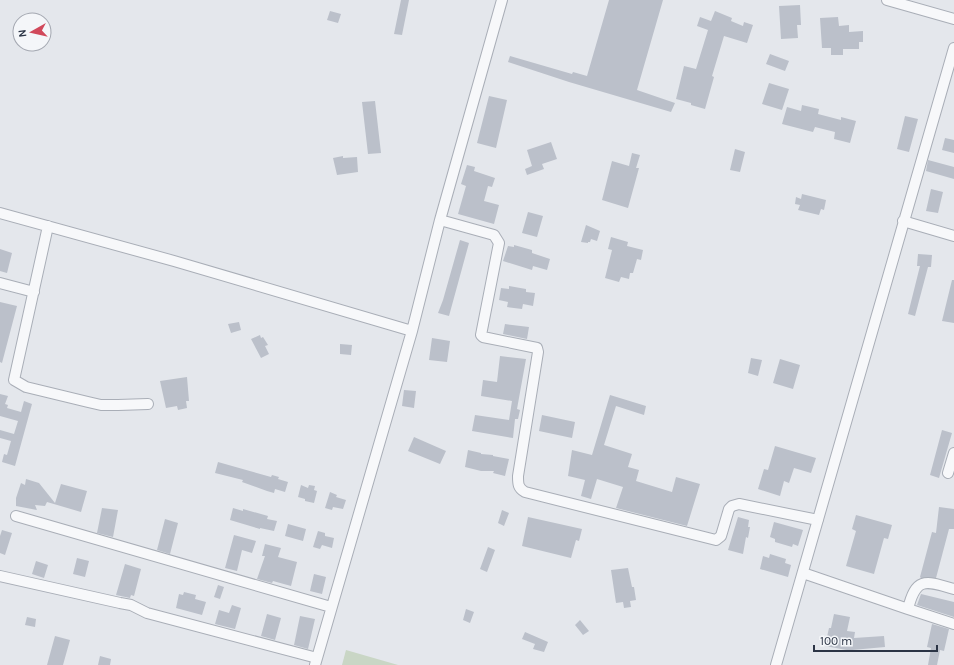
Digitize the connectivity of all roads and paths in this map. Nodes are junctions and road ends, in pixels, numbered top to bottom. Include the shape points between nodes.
1 (502, 0) edge
2 (887, 0) edge
3 (954, 19) edge
4 (954, 48) edge
5 (0, 212) edge
6 (440, 220) junction
7 (903, 221) junction
8 (48, 226) junction
9 (954, 236) edge
10 (0, 283) edge
11 (34, 292) junction
12 (412, 331) junction
13 (148, 404) dead end
14 (954, 453) edge
15 (948, 473) dead end
16 (16, 516) dead end
17 (818, 520) junction
18 (803, 573) junction
19 (0, 576) edge
20 (954, 590) edge
21 (331, 607) junction
22 (908, 609) junction
23 (954, 624) edge
24 (316, 662) edge
25 (776, 665) edge

1 - 6 street
2 - 3 street
4 - 7 street
5 - 8 street
6 - 12 street
6 - 17 street via 494,235 499,244 480,335 537,348 518,476 521,490 716,540 721,536 729,509 739,504
7 - 9 street
7 - 17 street
8 - 11 street
8 - 12 street
10 - 11 street
11 - 13 street via 14,380 26,387 101,405
12 - 21 street
14 - 15 street
16 - 21 street
17 - 18 street
18 - 22 street
18 - 25 street
19 - 24 street via 120,602 147,613
20 - 22 street via 923,583 911,597
21 - 24 street
22 - 23 street

